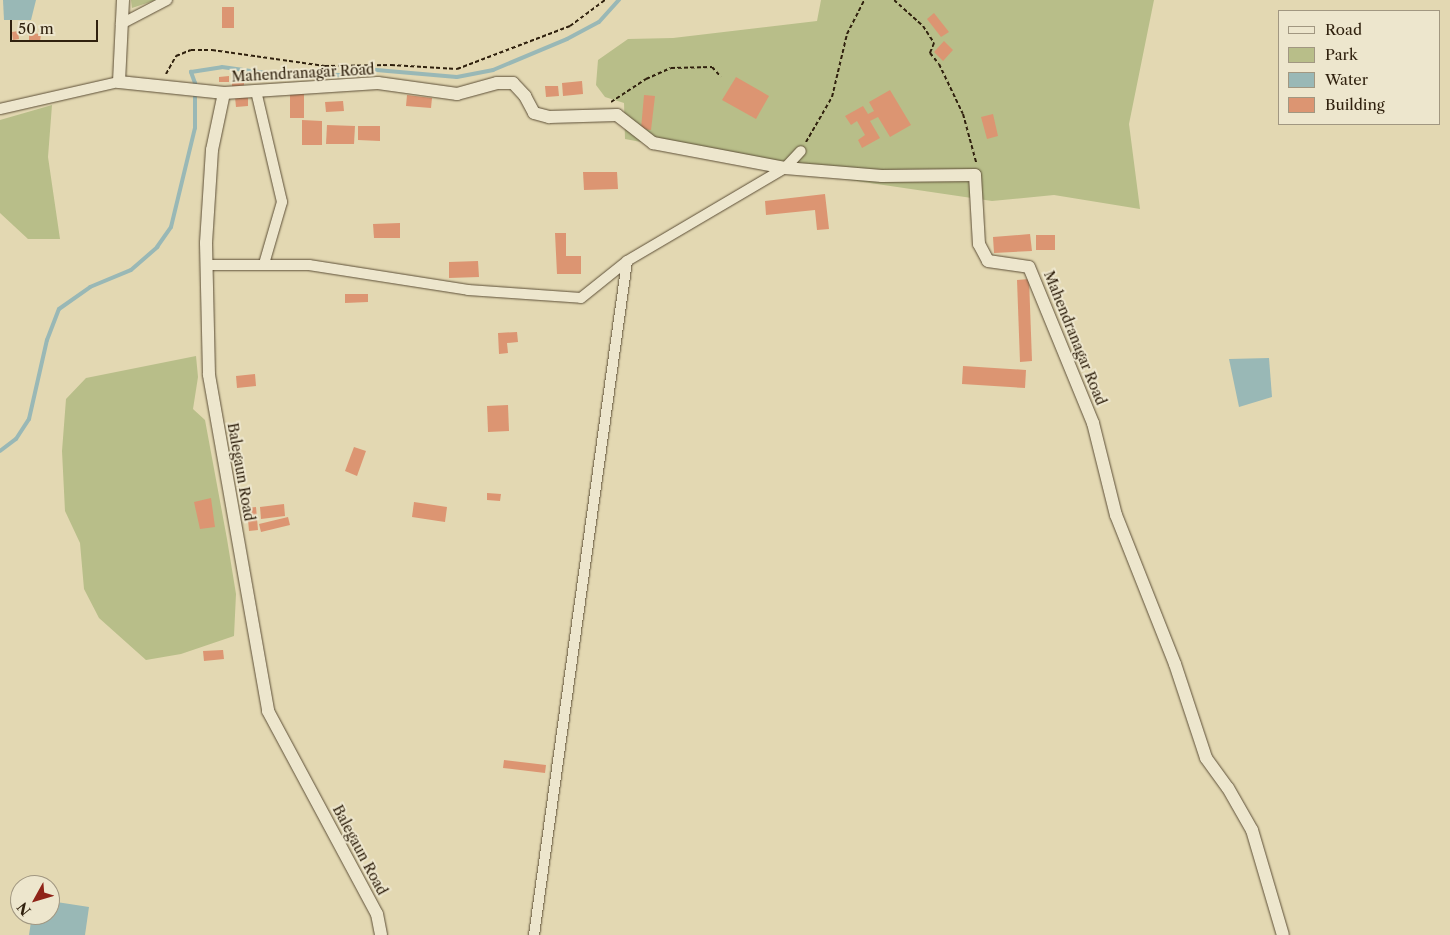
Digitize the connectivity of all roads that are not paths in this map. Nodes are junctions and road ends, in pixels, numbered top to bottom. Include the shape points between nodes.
1 (123, 0) edge
2 (167, 0) edge
3 (121, 24) junction
4 (119, 82) junction
5 (256, 91) junction
6 (224, 93) junction
7 (0, 109) edge
8 (801, 151) road end
9 (785, 168) junction
10 (627, 261) junction
11 (264, 264) junction
12 (206, 265) junction
13 (381, 935) edge
14 (534, 935) edge
15 (1283, 935) edge

1 - 3 street
2 - 3 street
3 - 4 street
4 - 6 street
4 - 7 street
5 - 6 street, Mahendranagar Road
5 - 9 street, Mahendranagar Road via 378,83 457,94 498,83 513,83 526,96 534,113 548,117 617,115 654,143
5 - 11 street via 282,202
6 - 12 street, Balegaun Road via 212,150
8 - 9 street
9 - 10 street
9 - 15 street, Mahendranagar Road via 882,176 975,175 979,244 988,261 1029,267 1093,423 1116,515 1175,664 1206,758 1252,830
10 - 11 street via 581,298 468,290 309,265
10 - 14 street
11 - 12 street
12 - 13 street, Balegaun Road via 209,375 268,711 377,914

